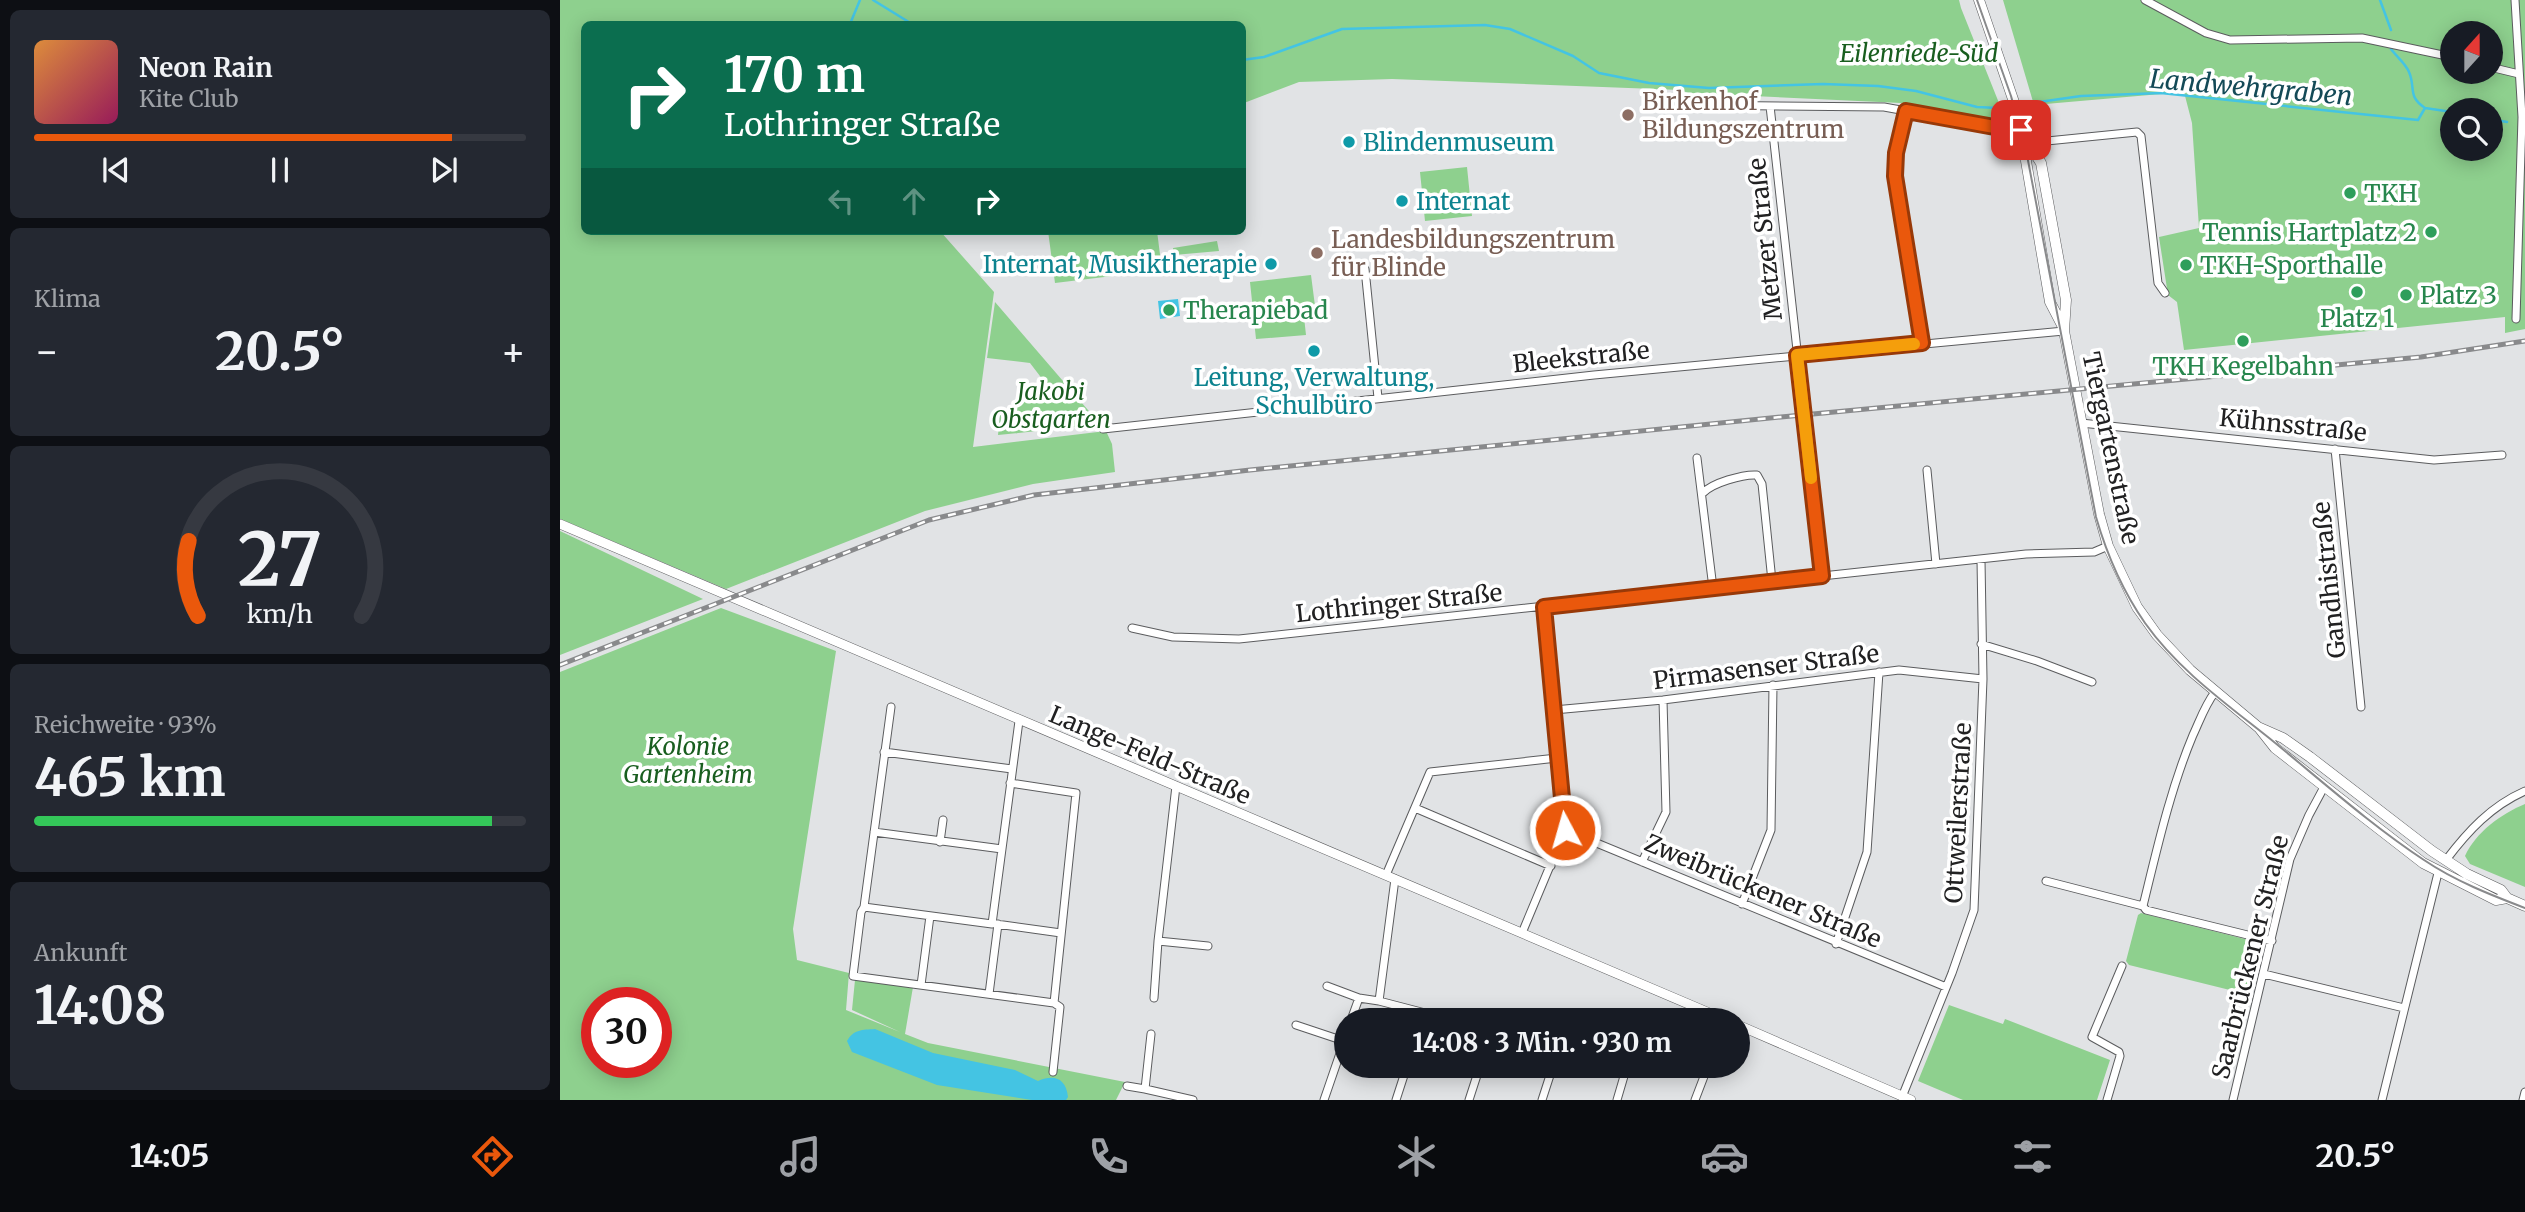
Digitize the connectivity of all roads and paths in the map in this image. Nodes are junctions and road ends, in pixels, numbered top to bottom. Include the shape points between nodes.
1 (1979, 0) edge
2 (2145, 0) edge
3 (2515, 0) edge
4 (2440, 54) edge
5 (2503, 70) edge
6 (2519, 74) junction
7 (1685, 106) dead end
8 (1770, 106) junction
9 (1906, 111) junction
10 (2024, 131) junction
11 (2028, 143) junction
12 (1365, 269) dead end
13 (2165, 293) dead end
14 (2516, 319) dead end
15 (2064, 331) junction
16 (1922, 343) junction
17 (1797, 355) junction
18 (1378, 398) junction
19 (2081, 423) junction
20 (1103, 429) dead end
21 (2335, 449) junction
22 (2502, 455) dead end
23 (1697, 458) dead end
24 (1927, 470) dead end
25 (1703, 493) junction
26 (560, 524) edge
27 (2108, 546) junction
28 (1981, 560) junction
29 (1936, 564) junction
30 (1822, 576) junction
31 (1772, 581) junction
32 (1713, 588) junction
33 (1544, 607) junction
34 (1132, 628) dead end
35 (1981, 644) junction
36 (1879, 672) junction
37 (1983, 679) junction
38 (2092, 682) dead end
39 (1773, 685) junction
40 (2215, 692) junction
41 (1663, 700) junction
42 (891, 707) dead end
43 (2361, 707) dead end
44 (1554, 710) junction
45 (1019, 721) junction
46 (2258, 727) junction
47 (884, 752) junction
48 (1557, 758) junction
49 (1012, 769) junction
50 (1010, 783) junction
51 (1176, 786) junction
52 (2324, 788) junction
53 (2525, 792) edge
54 (1415, 808) junction
55 (943, 820) dead end
56 (1565, 830) junction
57 (874, 832) junction
58 (940, 842) junction
59 (1002, 849) junction
60 (2446, 860) junction
61 (1642, 862) junction
62 (1551, 866) junction
63 (2438, 873) junction
64 (1391, 877) junction
65 (2046, 881) dead end
66 (2507, 898) junction
67 (1742, 904) junction
68 (2143, 906) junction
69 (2525, 906) edge
70 (864, 907) junction
71 (930, 916) junction
72 (995, 924) junction
73 (1061, 933) junction
74 (1522, 933) junction
75 (1158, 941) junction
76 (2272, 941) junction
77 (1836, 944) junction
78 (1208, 946) dead end
79 (2122, 966) dead end
80 (2264, 974) junction
81 (921, 985) junction
82 (1327, 986) dead end
83 (1947, 987) junction
84 (989, 994) junction
85 (1154, 998) dead end
86 (1359, 998) junction
87 (1379, 1002) junction
88 (1054, 1003) junction
89 (1355, 1008) edge
90 (1397, 1008) edge
91 (1698, 1008) edge
92 (2404, 1008) junction
93 (1296, 1025) dead end
94 (1750, 1031) edge
95 (1151, 1034) dead end
96 (1334, 1035) edge
97 (1334, 1070) edge
98 (1053, 1072) dead end
99 (1403, 1078) edge
100 (1476, 1078) edge
101 (1549, 1078) edge
102 (1623, 1078) edge
103 (1703, 1078) edge
104 (1127, 1086) dead end
105 (1145, 1089) junction
106 (2525, 1092) edge
107 (1907, 1098) edge
108 (1194, 1100) edge
109 (1324, 1100) edge
110 (1396, 1100) edge
111 (1469, 1100) edge
112 (1542, 1100) edge
113 (1618, 1100) edge
114 (1695, 1100) edge
115 (2107, 1100) edge
116 (2233, 1100) edge
117 (2382, 1100) edge
118 (2523, 1100) edge

1 - 10 main road
2 - 4 street via 2206,33 2230,40 2362,38
3 - 6 street
5 - 6 street
6 - 14 street via 2522,130
7 - 8 street
8 - 9 street
8 - 17 street, Metzer Straße
9 - 10 street
9 - 16 street via 1895,176
10 - 11 main road
11 - 13 street via 2137,132 2141,136 2158,283
11 - 15 main road, Tiergartenstraße via 2025,161 2050,302
11 - 15 main road, Tiergartenstraße via 2041,163 2066,300
12 - 18 street
15 - 16 street, Bleekstraße
15 - 19 main road, Tiergartenstraße
16 - 17 street, Bleekstraße
17 - 18 street, Bleekstraße
17 - 30 street, Metzer Straße
18 - 20 street, Bleekstraße
19 - 21 street, Kühnsstraße
19 - 27 main road, Tiergartenstraße
21 - 22 street, Kühnsstraße via 2434,460
21 - 43 street, Gandhistraße
23 - 25 street
24 - 29 street
25 - 31 street via 1757,475 1762,484
25 - 32 street
26 - 45 street, Lange-Feld-Straße
27 - 28 street, Lothringer Straße via 2094,552
27 - 40 main road, Tiergartenstraße via 2137,607 2157,635
28 - 29 street, Lothringer Straße
28 - 35 street, Ottweilerstraße
29 - 30 street, Lothringer Straße
30 - 31 street, Lothringer Straße
31 - 32 street, Lothringer Straße
32 - 33 street, Lothringer Straße
33 - 34 street, Lothringer Straße via 1239,639 1173,637
33 - 44 street
35 - 37 street, Ottweilerstraße
35 - 38 street
36 - 37 street, Pirmasenser Straße
36 - 39 street, Pirmasenser Straße
36 - 77 street via 1867,852
37 - 83 street, Ottweilerstraße via 1975,910
39 - 41 street, Pirmasenser Straße
39 - 67 street via 1771,830
40 - 46 main road, Tiergartenstraße
40 - 68 street via 2186,753
41 - 44 street, Pirmasenser Straße
41 - 61 street via 1666,812
42 - 47 street
44 - 48 street
45 - 49 street
45 - 51 street, Lange-Feld-Straße
46 - 52 main road, Tiergartenstraße via 2275,748
46 - 60 main road, Tiergartenstraße via 2293,745
47 - 49 street
47 - 57 street
48 - 54 street via 1430,772
48 - 56 street
49 - 50 street
50 - 59 street
50 - 73 street via 1076,793
51 - 64 street, Lange-Feld-Straße
51 - 75 street
52 - 63 main road, Tiergartenstraße
52 - 76 street, Saarbrückener Straße via 2290,859
53 - 60 street via 2477,822
54 - 62 street
54 - 64 street
55 - 58 street
56 - 61 street, Zweibrückener Straße
56 - 62 street
57 - 58 street
57 - 70 street
58 - 59 street
59 - 72 street
60 - 63 main road
60 - 66 main road, Tiergartenstraße via 2501,890
61 - 67 street, Zweibrückener Straße
62 - 74 street
63 - 66 main road, Tiergartenstraße via 2496,900
63 - 92 street
64 - 74 street, Lange-Feld-Straße
64 - 87 street
65 - 68 street
66 - 69 main road, Tiergartenstraße
67 - 77 street, Zweibrückener Straße
68 - 76 street
70 - 71 street
70 - 81 street via 853,976
71 - 72 street
71 - 81 street
72 - 73 street
72 - 84 street
73 - 88 street
74 - 91 street, Lange-Feld-Straße
75 - 78 street
75 - 85 street
76 - 80 street, Saarbrückener Straße
77 - 83 street, Zweibrückener Straße
79 - 115 street via 2092,1037 2119,1052
80 - 92 street
80 - 116 street, Saarbrückener Straße
81 - 84 street
82 - 86 street
83 - 107 street, Ottweilerstraße
84 - 88 street
86 - 87 street
86 - 89 street
87 - 90 street
88 - 98 street via 1060,1007
92 - 117 street
93 - 96 street
94 - 107 street
95 - 105 street
97 - 109 street
99 - 110 street
100 - 111 street
101 - 112 street
102 - 113 street
103 - 114 street
104 - 105 street
105 - 108 street
106 - 118 street

